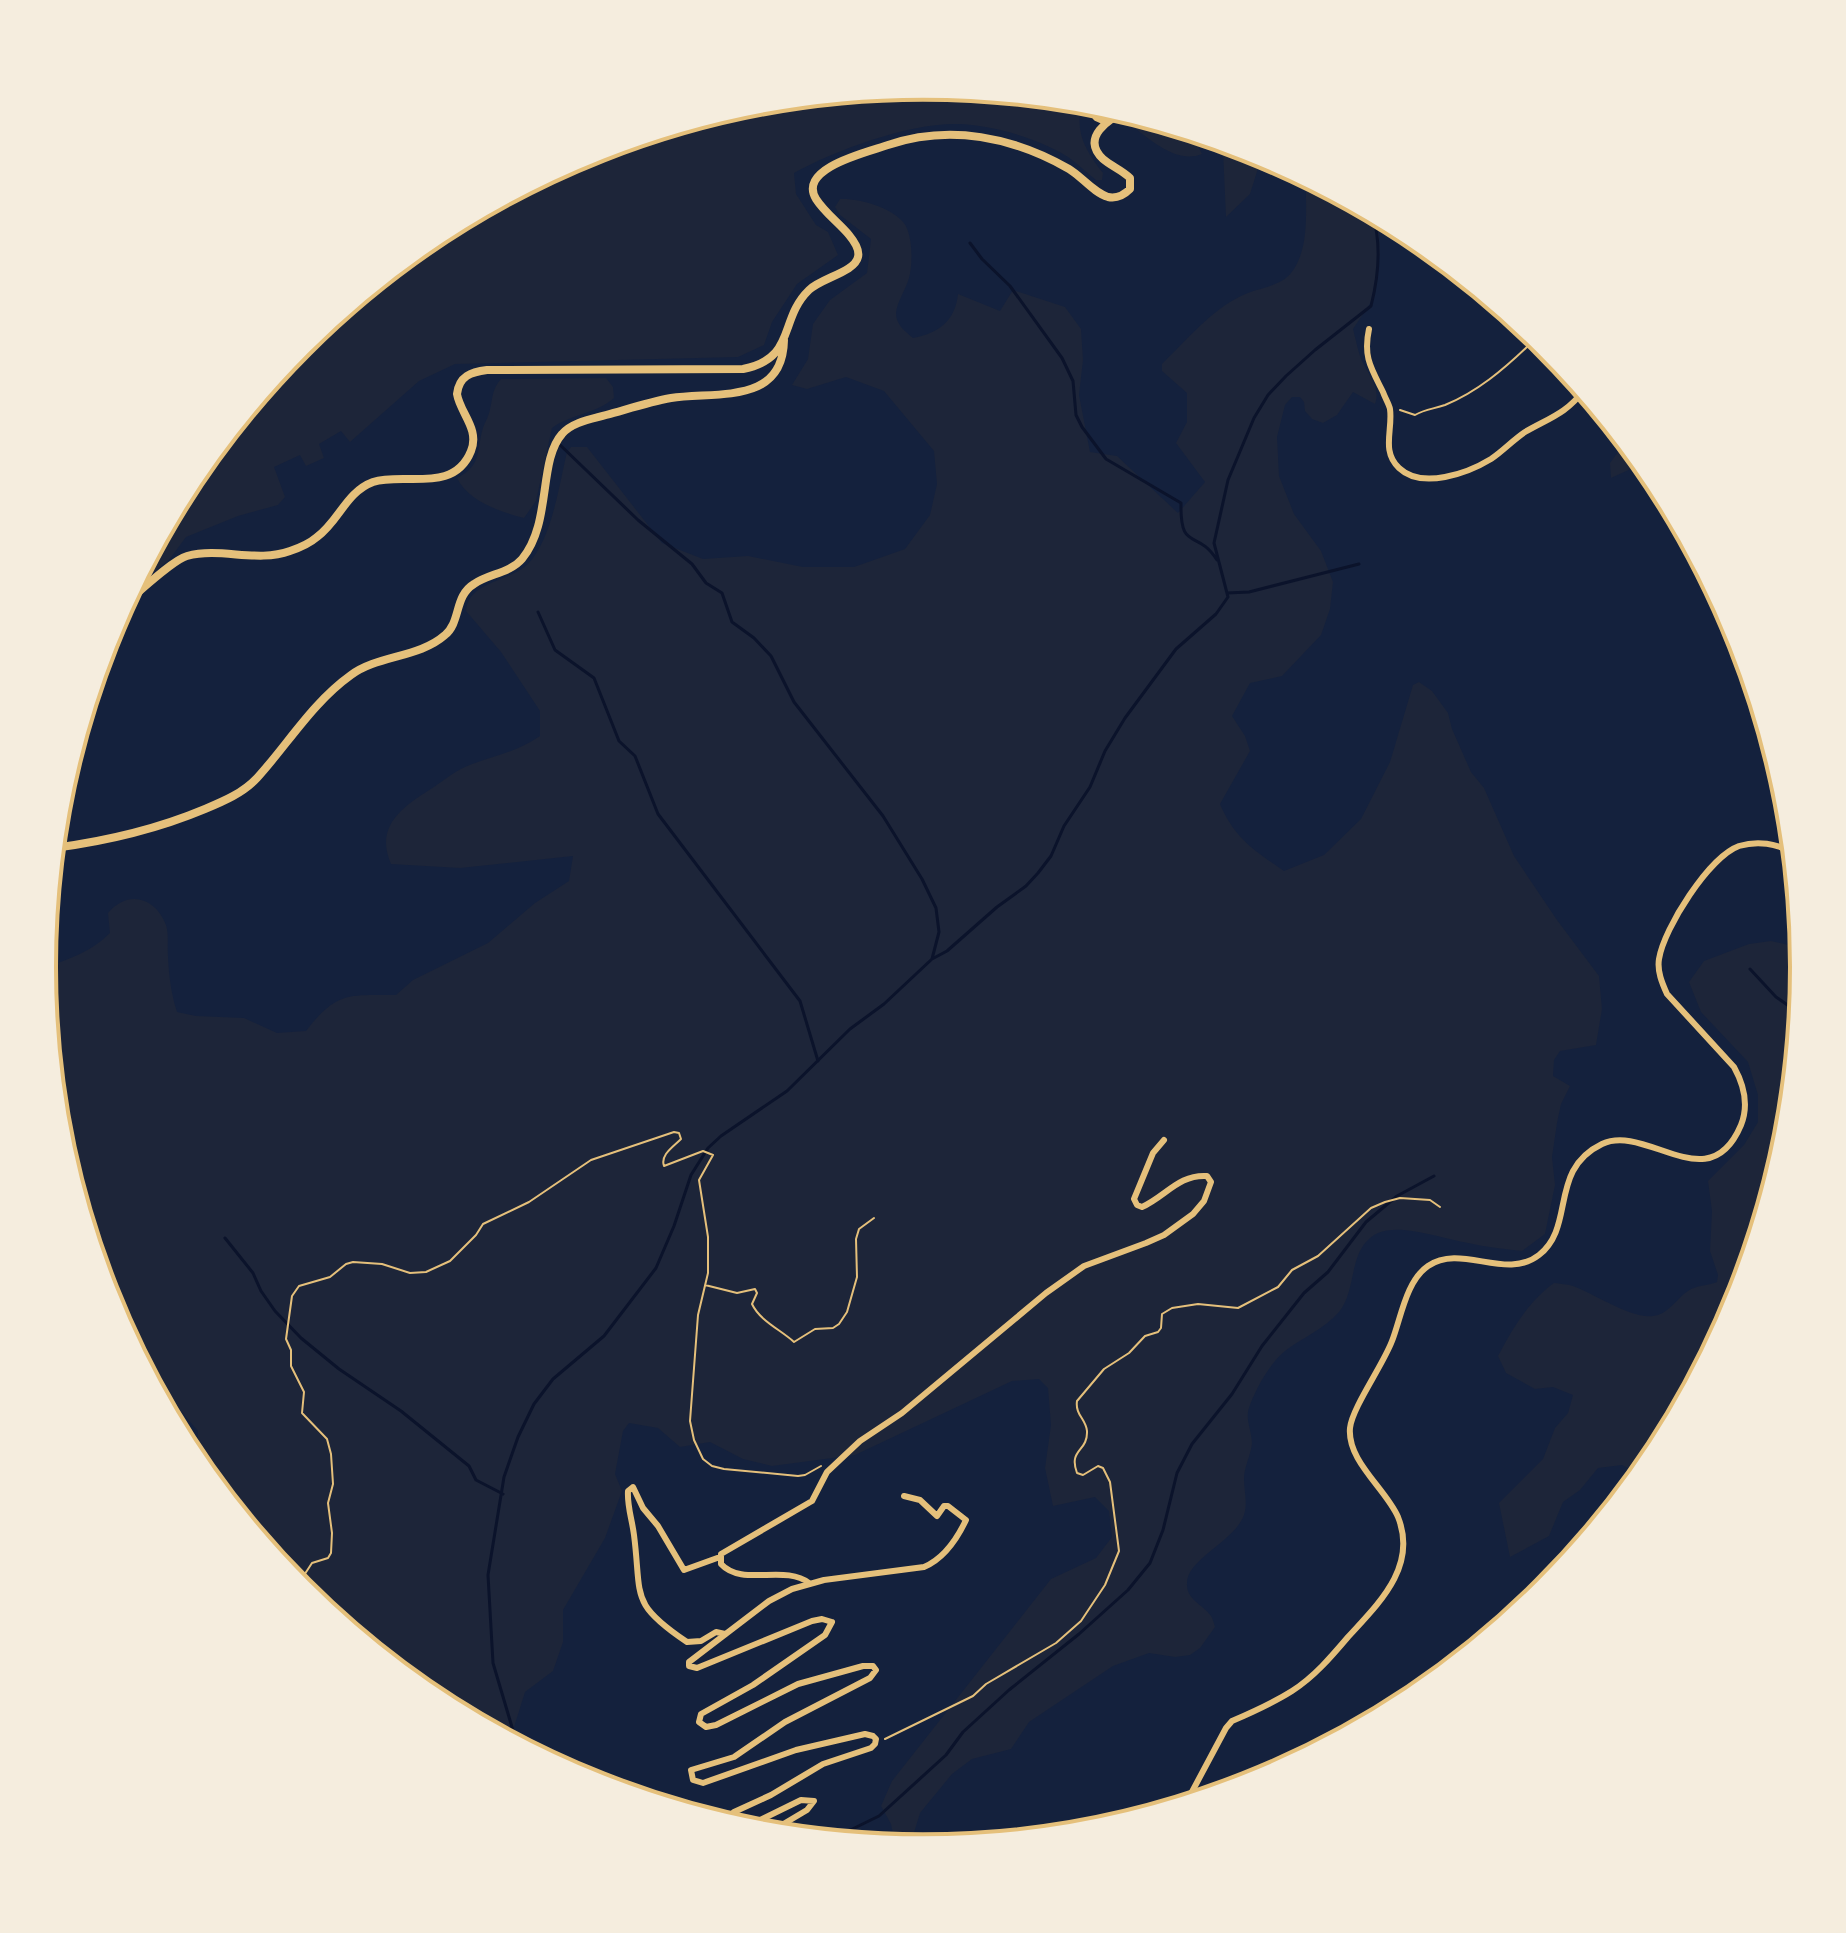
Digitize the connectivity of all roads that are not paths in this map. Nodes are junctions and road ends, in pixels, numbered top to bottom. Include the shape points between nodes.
1 (1095, 117) edge
2 (1109, 120) edge
3 (1105, 122) junction
4 (1369, 329) dead end
5 (784, 340) junction
6 (1577, 398) edge
7 (142, 591) edge
8 (64, 846) edge
9 (1782, 848) edge
10 (1164, 1140) dead end
11 (904, 1496) dead end
12 (720, 1557) junction
13 (809, 1583) junction
14 (725, 1634) junction
15 (1193, 1790) edge
16 (734, 1812) edge
17 (763, 1819) edge
18 (786, 1822) edge

1 - 3 street
2 - 3 street
3 - 5 street via 1096,148 1131,181 1127,193 1117,197 1107,197 1069,169 1030,151 974,134 904,140 826,169 814,180 814,196 853,240 857,259 806,294
4 - 6 street via 1367,361 1390,407 1389,451 1400,469 1410,474 1443,477 1476,467 1564,412
5 - 7 street via 766,362 743,369 471,373 462,379 457,394 474,442 455,470 415,481 381,480 361,488 318,537 290,551 184,557
5 - 8 street via 778,370 750,390 669,398 564,431 553,452 535,537 519,562 467,589 446,635 365,667 339,684 239,793 138,834
9 - 15 street via 1755,843 1726,854 1666,932 1659,961 1667,994 1741,1081 1744,1107 1737,1132 1720,1152 1703,1159 1623,1139 1605,1143 1588,1153 1571,1175 1557,1231 1540,1254 1518,1263 1448,1258 1421,1272 1350,1429 1363,1465 1399,1520 1402,1550 1395,1579 1383,1600 1318,1671 1294,1690 1232,1721
10 - 12 street via 1134,1199 1142,1207 1181,1181 1207,1176 1210,1191 1193,1214 1164,1235 1071,1275 860,1441 827,1472 812,1501
11 - 13 street via 920,1500 937,1516 948,1506 966,1520 942,1556 924,1567
12 - 13 street via 730,1571
12 - 14 street via 684,1570 636,1491 628,1491 637,1582 648,1611 687,1642
13 - 14 street via 779,1594
14 - 16 street via 693,1656 689,1666 697,1668 812,1621 832,1624 825,1635 753,1685 701,1714 699,1722 706,1727 798,1684 863,1666 877,1671 785,1722 742,1753 695,1767 693,1780 703,1783 796,1750 865,1734 874,1737 875,1744 867,1749 823,1764
17 - 18 street via 801,1800 814,1801

